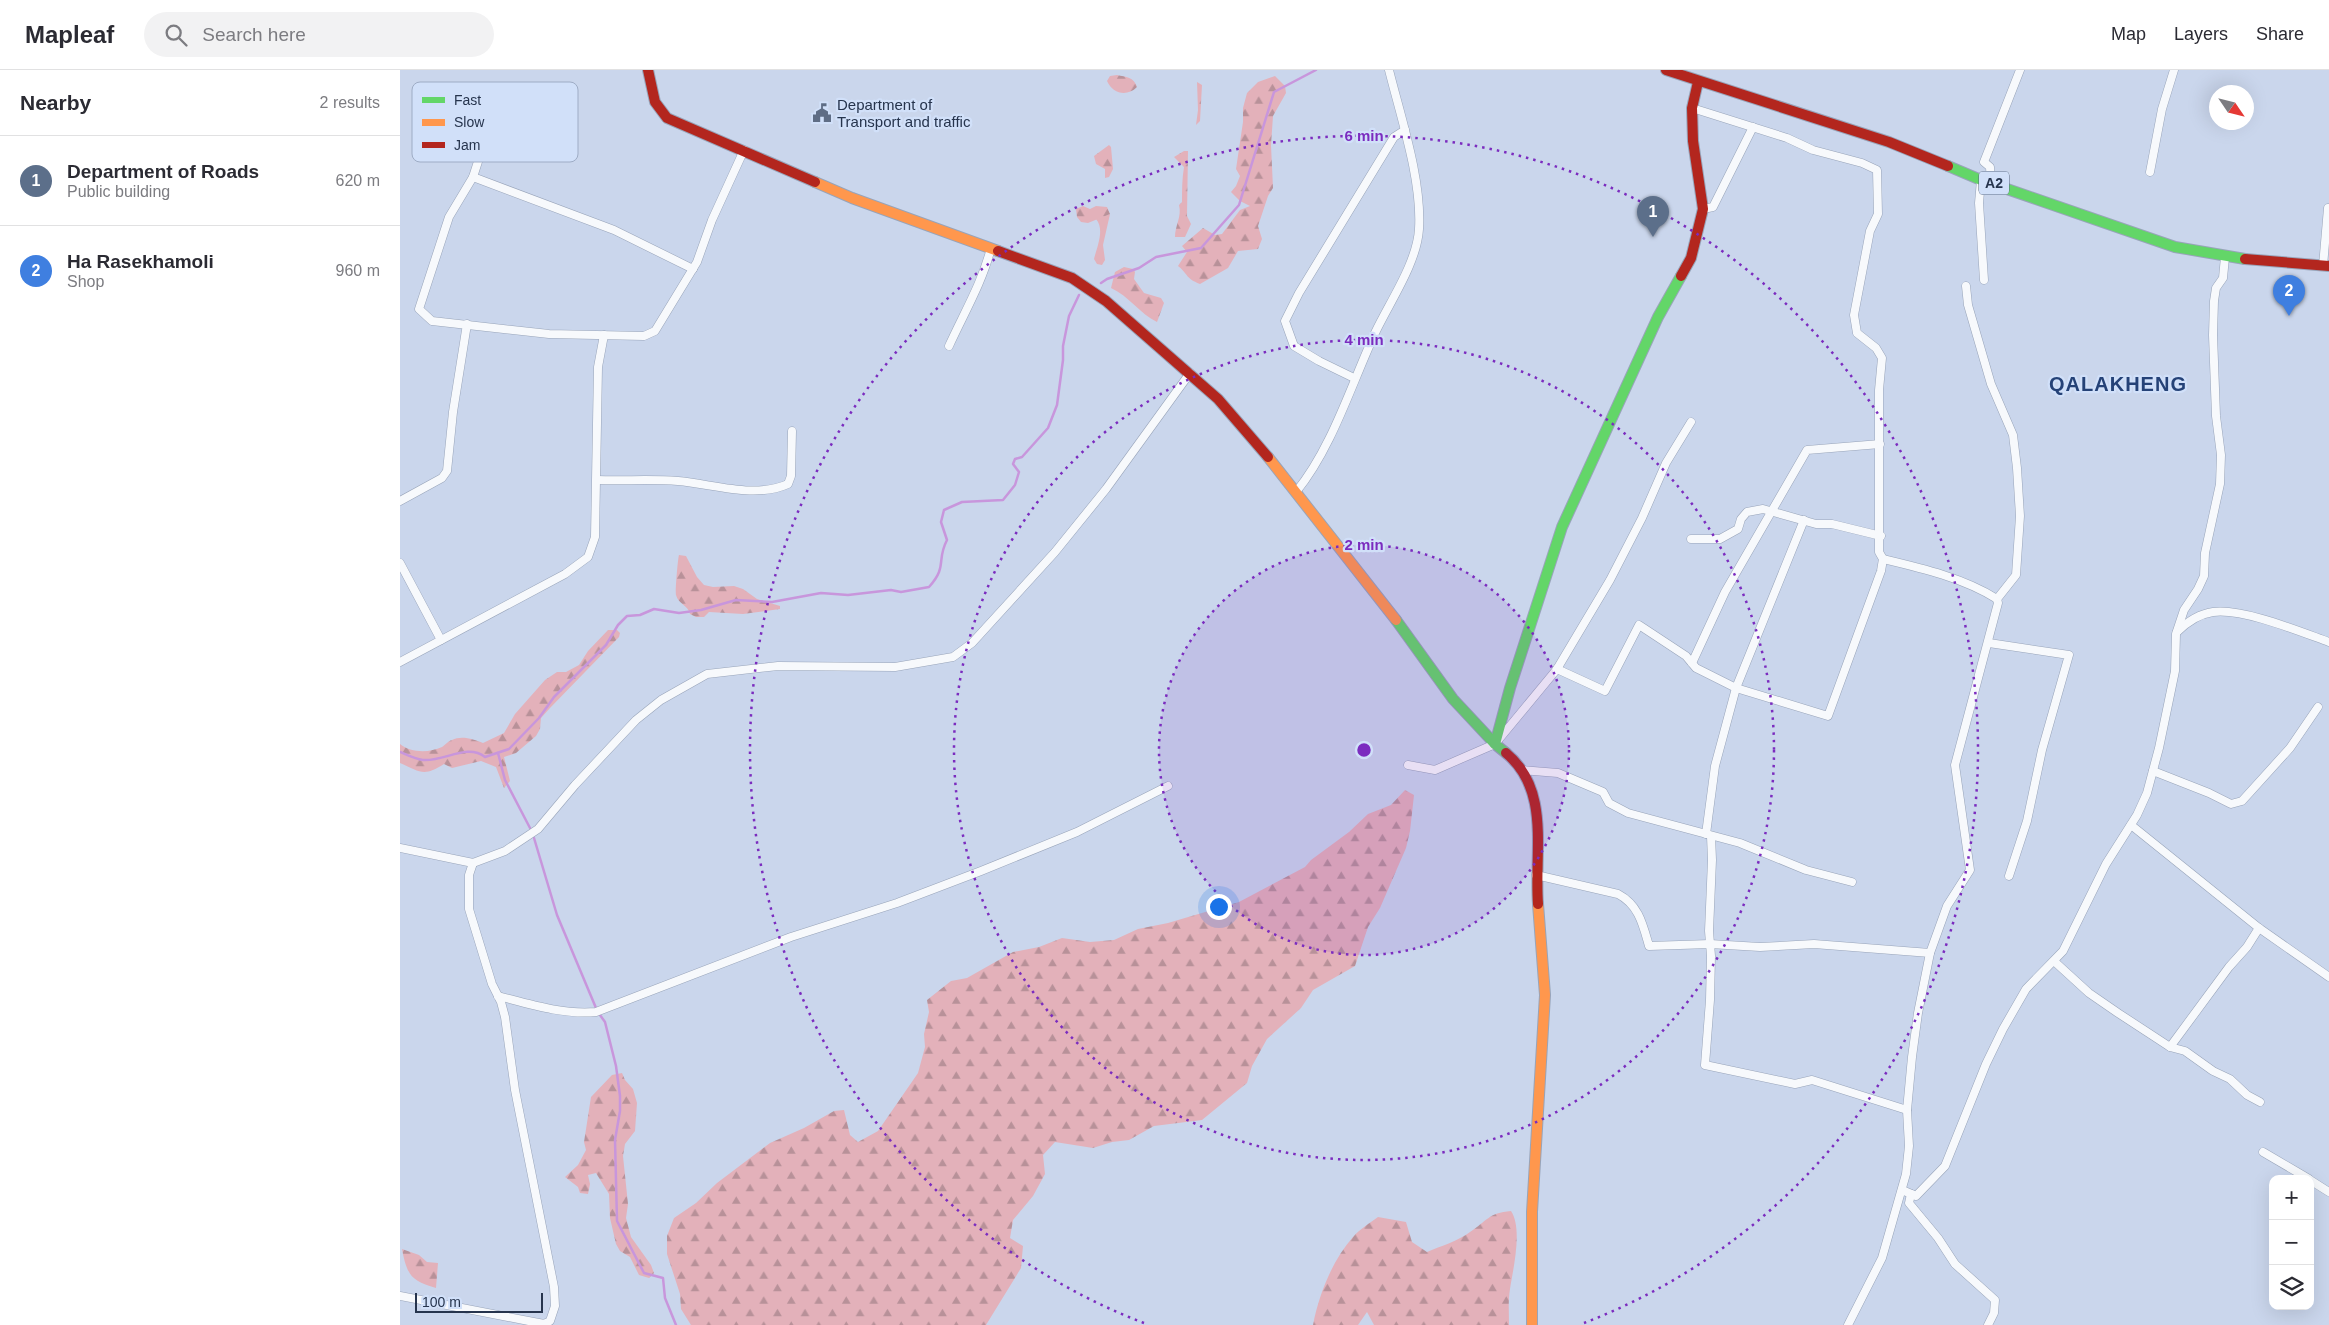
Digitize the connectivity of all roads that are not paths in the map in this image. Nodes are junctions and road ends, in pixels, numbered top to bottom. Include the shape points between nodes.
1 (648, 70) edge
2 (1389, 70) edge
3 (1666, 70) edge
4 (2020, 70) edge
5 (2174, 70) edge
6 (1698, 82) junction
7 (1692, 108) junction
8 (1754, 127) junction
9 (1405, 130) junction
10 (744, 150) junction
11 (478, 162) edge
12 (2150, 172) dead end
13 (473, 177) junction
14 (1986, 181) junction
15 (2328, 208) edge
16 (1703, 209) junction
17 (992, 248) junction
18 (2225, 257) junction
19 (2326, 266) edge
20 (694, 269) junction
21 (1984, 280) dead end
22 (1966, 286) dead end
23 (467, 324) junction
24 (604, 335) junction
25 (949, 346) dead end
26 (1190, 373) junction
27 (1354, 378) junction
28 (1691, 422) dead end
29 (792, 431) dead end
30 (1880, 444) junction
31 (597, 480) junction
32 (1296, 492) junction
33 (400, 501) edge
34 (1773, 511) junction
35 (1804, 520) junction
36 (1881, 536) junction
37 (1691, 539) dead end
38 (1883, 559) junction
39 (400, 564) edge
40 (1997, 599) junction
41 (2176, 634) junction
42 (440, 640) junction
43 (2329, 642) edge
44 (1989, 643) junction
45 (400, 662) edge
46 (1692, 663) junction
47 (1557, 669) junction
48 (1736, 688) junction
49 (2318, 707) dead end
50 (1495, 744) junction
51 (1408, 766) dead end
52 (1521, 770) junction
53 (2153, 771) junction
54 (1168, 786) dead end
55 (2131, 825) junction
56 (1709, 835) junction
57 (400, 848) edge
58 (473, 863) junction
59 (1536, 875) junction
60 (2009, 876) dead end
61 (1852, 882) dead end
62 (2259, 928) junction
63 (1710, 944) junction
64 (1930, 953) junction
65 (2054, 962) junction
66 (2329, 977) edge
67 (498, 996) junction
68 (2170, 1047) junction
69 (2260, 1102) dead end
70 (1908, 1110) junction
71 (2263, 1152) dead end
72 (2302, 1175) edge
73 (2314, 1182) edge
74 (1902, 1190) junction
75 (2329, 1192) edge
76 (1911, 1194) junction
77 (400, 1296) edge
78 (1532, 1325) edge
79 (1848, 1325) edge
80 (1988, 1325) edge

1 - 10 street via 653,102 667,118
2 - 9 street
3 - 6 street, A2
4 - 14 street via 1984,162 1990,167
5 - 12 street via 2162,109
6 - 7 street
6 - 14 street, A2 via 1889,142
7 - 8 street
7 - 16 street via 1693,141
8 - 16 street via 1713,207
8 - 30 street via 1877,170 1878,214 1870,231 1854,315 1857,333 1876,348 1882,358 1878,390
9 - 27 street via 1417,194 1419,231 1411,259
9 - 27 street via 1394,137 1308,277 1285,321 1294,346
10 - 17 street via 852,198
10 - 20 street
11 - 13 street
13 - 20 street via 614,230
13 - 23 street via 449,217 419,309 432,321
14 - 18 street, A2 via 2175,247
14 - 21 street via 1979,203
15 - 19 street
16 - 50 street via 1690,258 1658,317 1562,527
17 - 25 street via 971,303
17 - 26 street via 1072,278 1106,301
18 - 19 street, A2
18 - 41 street via 2223,278 2216,288 2213,318 2216,416 2222,455 2220,484 2205,553 2204,576 2184,610
20 - 24 street via 655,331 644,336
22 - 40 street via 1968,305 1991,384 2013,435 2017,468 2020,516 2016,575
23 - 24 street via 549,334
23 - 33 street via 447,471 442,478
24 - 31 street via 598,367
26 - 32 street via 1256,442
26 - 58 street via 1106,489 1054,552 972,643 953,657 895,667 778,666 707,674 661,700 636,720 574,785 538,829 505,851
27 - 32 street via 1310,474
28 - 47 street via 1666,463 1610,580
29 - 31 street via 791,476 788,484 781,487 763,491 677,481
30 - 34 street via 1807,450
30 - 36 street
31 - 42 street via 594,537 588,557 565,574
32 - 50 street via 1453,699
34 - 35 street
34 - 37 street via 1747,512 1738,529 1720,539
34 - 46 street via 1726,592
35 - 36 street
35 - 48 street
36 - 38 street via 1879,552
38 - 40 street via 1951,578
38 - 48 street via 1828,716
39 - 42 street
40 - 44 street
41 - 43 street via 2198,616 2214,612 2278,624
41 - 53 street via 2175,671
42 - 45 street
44 - 60 street via 2069,655 2042,750 2027,821
44 - 64 street via 1955,765 1970,870 1947,906
46 - 47 street via 1639,624 1605,691
46 - 48 street
47 - 50 street
48 - 56 street via 1715,766
49 - 53 street via 2290,748 2242,801 2231,804
50 - 51 street via 1435,770
50 - 52 street
52 - 56 street via 1558,773 1603,792 1609,803 1628,813
52 - 59 street via 1530,782 1538,815
53 - 55 street via 2147,794
54 - 67 street via 1077,832 981,871 897,903 791,937 596,1012 538,1006
55 - 62 street
55 - 65 street via 2106,864 2076,927
56 - 61 street via 1740,843 1806,870
56 - 63 street
57 - 58 street
58 - 67 street via 469,875 469,909
59 - 63 street via 1618,894 1627,899 1635,906 1649,946
59 - 78 street via 1545,995 1532,1212
62 - 66 street
62 - 68 street
63 - 64 street via 1740,948 1814,944
63 - 70 street via 1705,1066 1795,1084 1812,1080
64 - 70 street via 1918,1013
65 - 68 street via 2089,993
65 - 76 street via 2026,989 2003,1030 1945,1166 1916,1196
67 - 77 street via 505,1017 515,1090 555,1306 550,1321 544,1324
68 - 69 street via 2185,1051
70 - 74 street via 1909,1146
71 - 72 street
73 - 75 street
74 - 76 street
74 - 79 street via 1882,1258
76 - 80 street via 1909,1203 1955,1264 1995,1300

